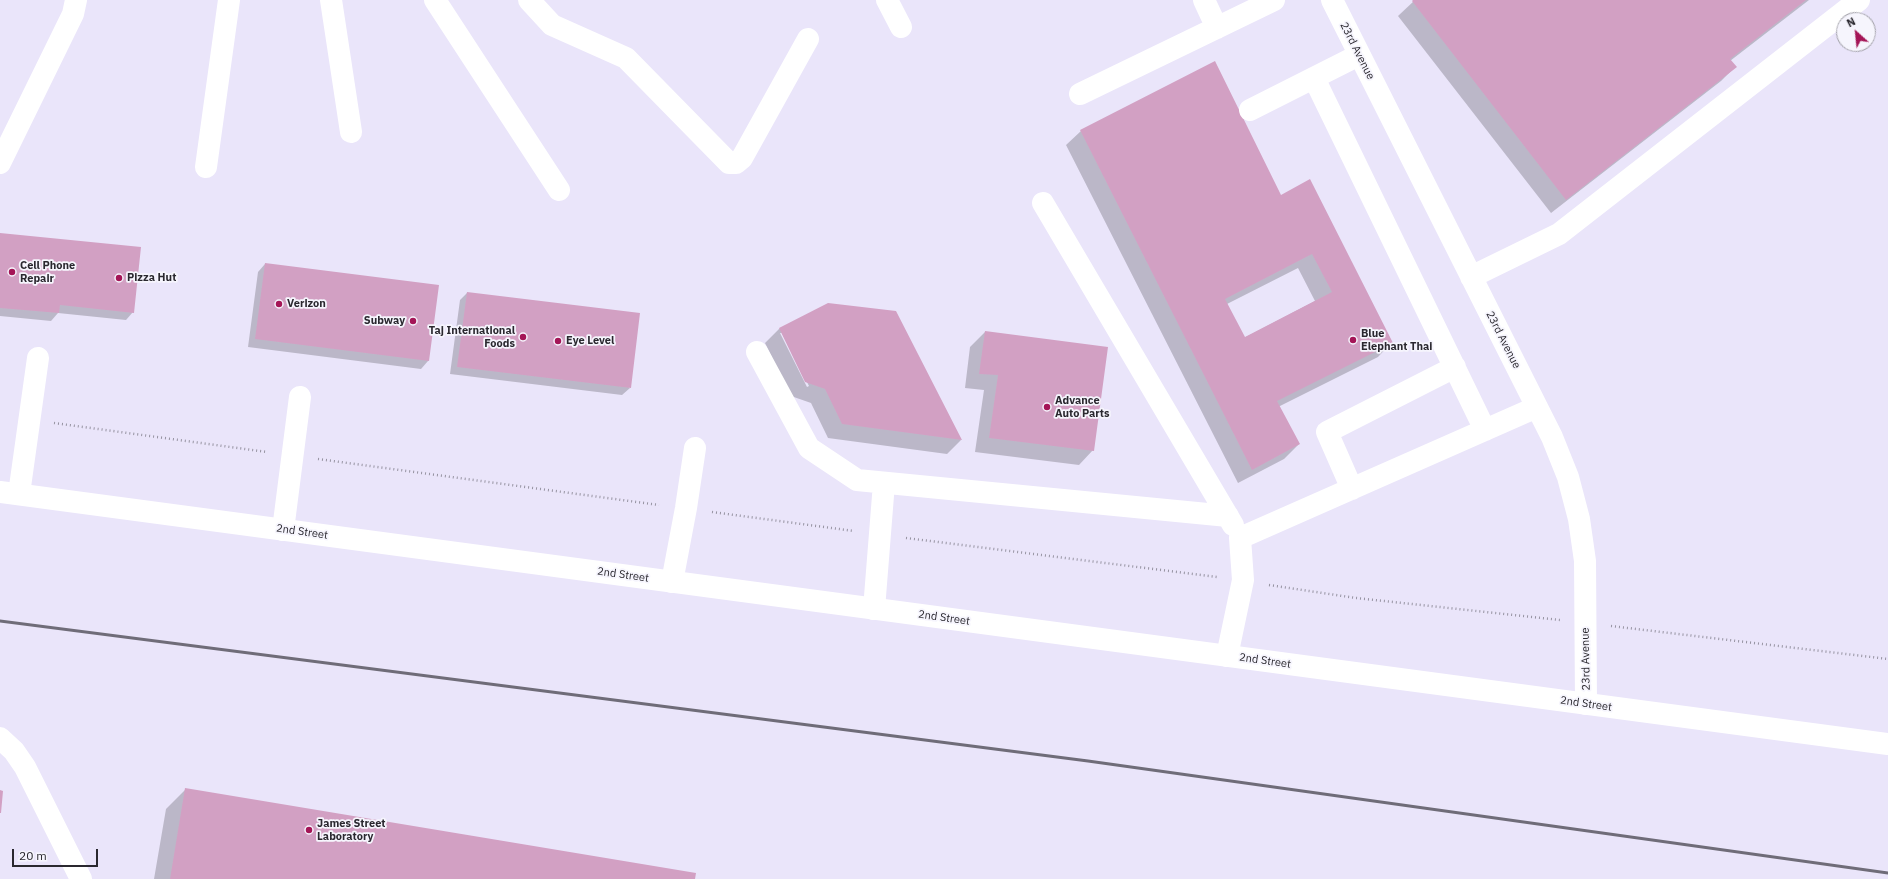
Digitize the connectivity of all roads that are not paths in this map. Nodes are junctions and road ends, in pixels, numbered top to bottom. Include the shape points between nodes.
1 (76, 0) edge
2 (229, 0) edge
3 (331, 0) edge
4 (435, 0) edge
5 (529, 0) edge
6 (887, 0) edge
7 (1204, 0) edge
8 (1274, 0) edge
9 (1332, 0) edge
10 (1859, 0) edge
11 (901, 27) dead end
12 (1217, 28) junction
13 (808, 39) dead end
14 (1359, 55) junction
15 (1314, 78) junction
16 (1080, 94) dead end
17 (1250, 110) dead end
18 (351, 132) dead end
19 (0, 163) edge
20 (206, 167) dead end
21 (559, 190) dead end
22 (1043, 203) dead end
23 (1471, 277) junction
24 (757, 352) dead end
25 (38, 358) dead end
26 (1455, 367) junction
27 (300, 397) dead end
28 (1537, 407) junction
29 (1485, 430) junction
30 (695, 448) dead end
31 (884, 483) junction
32 (1352, 489) junction
33 (10, 493) edge
34 (1228, 516) junction
35 (283, 530) junction
36 (1240, 538) junction
37 (672, 582) junction
38 (874, 609) junction
39 (1227, 656) junction
40 (1586, 704) junction
41 (0, 738) edge
42 (1888, 744) edge
43 (81, 879) edge

1 - 19 main road via 73,14
2 - 20 main road
3 - 18 main road
4 - 21 main road
5 - 13 main road via 552,25 626,58 729,163 736,163 742,158
6 - 11 main road
7 - 12 main road
8 - 12 main road
9 - 14 main road, 23rd Avenue
10 - 23 main road via 1559,234
12 - 16 main road
14 - 15 main road
14 - 23 main road, 23rd Avenue
15 - 17 main road
15 - 26 main road
22 - 34 main road
23 - 28 main road, 23rd Avenue
24 - 31 main road via 809,448 857,480
25 - 33 main road via 30,420
26 - 29 main road
26 - 32 main road via 1327,432
27 - 35 main road
28 - 29 main road
28 - 40 main road, 23rd Avenue via 1568,477 1579,519 1585,561
29 - 32 main road
30 - 37 main road
31 - 34 main road
31 - 38 main road
32 - 36 main road
33 - 35 main road, 2nd Street
34 - 36 main road
35 - 37 main road, 2nd Street
36 - 39 main road via 1243,580
37 - 38 main road, 2nd Street
38 - 39 main road, 2nd Street
39 - 40 main road, 2nd Street
40 - 42 main road, 2nd Street
41 - 43 main road via 14,751 25,767

